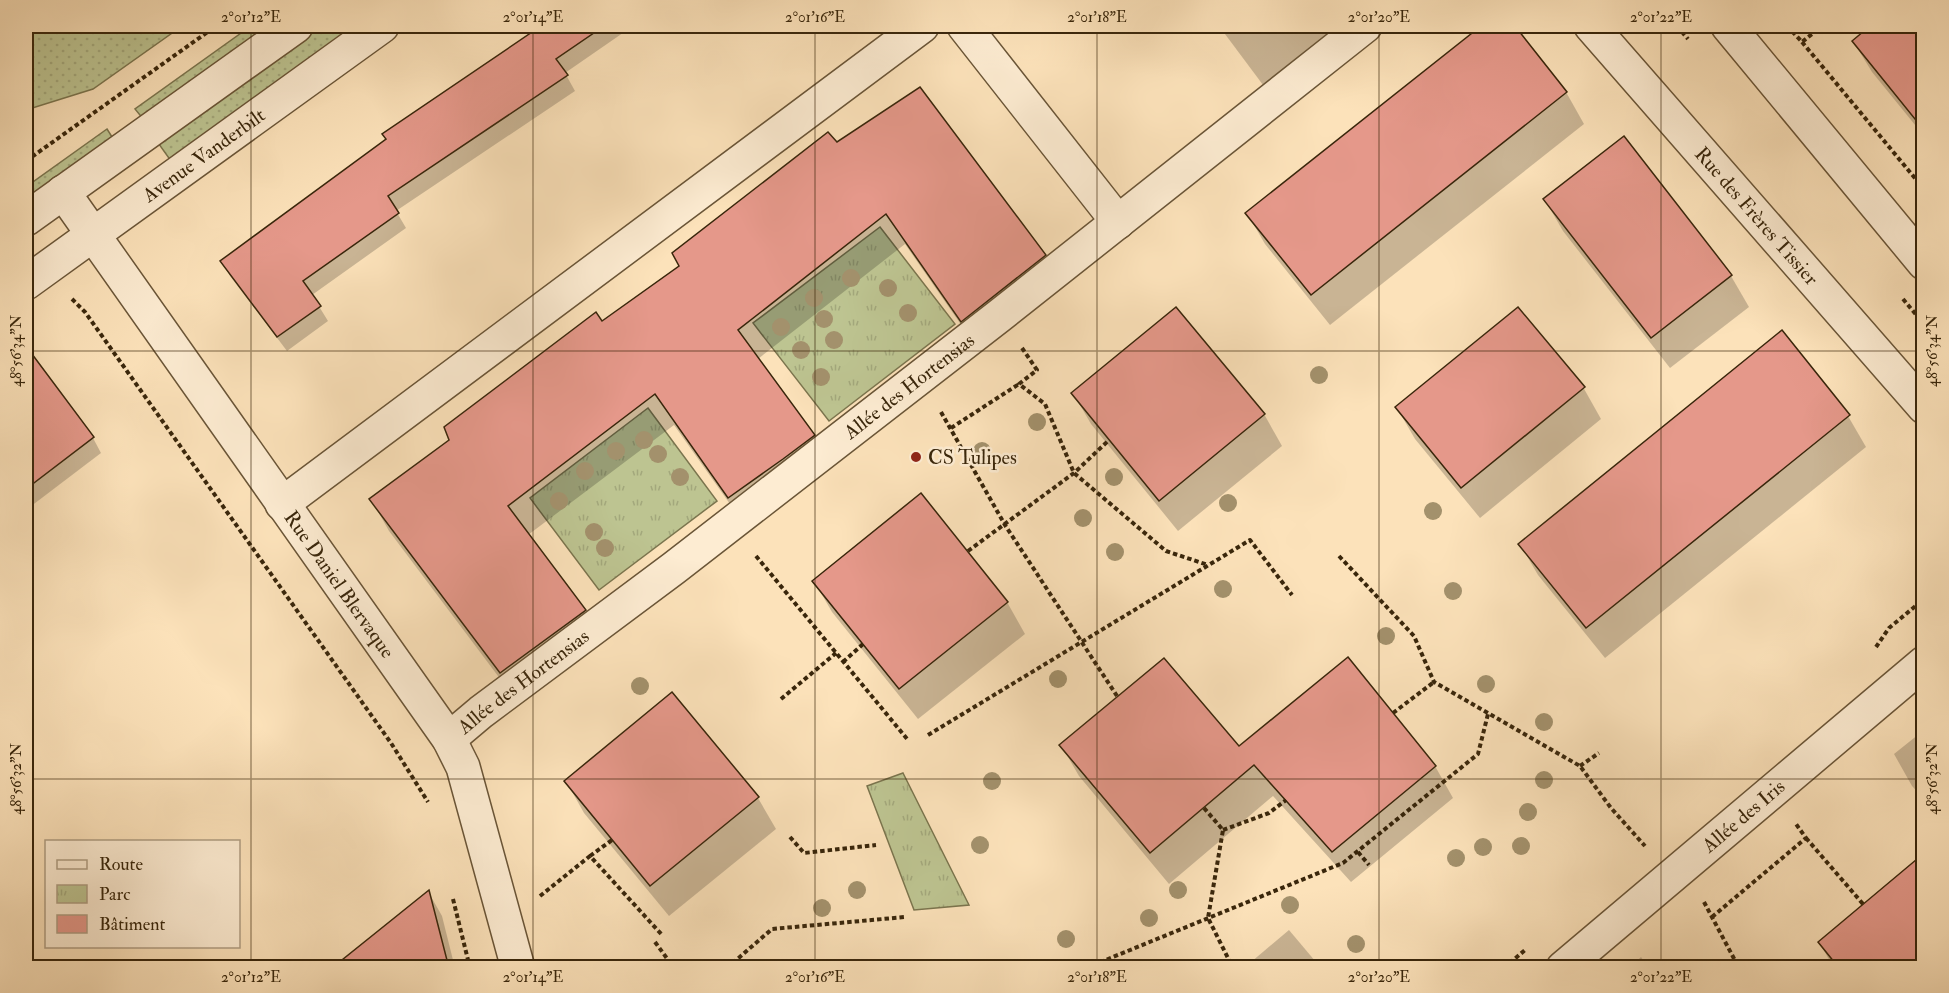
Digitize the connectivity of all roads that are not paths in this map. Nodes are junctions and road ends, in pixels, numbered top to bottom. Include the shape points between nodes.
1 (296, 26) edge
2 (382, 26) edge
3 (922, 26) edge
4 (964, 26) edge
5 (1365, 26) edge
6 (1591, 26) edge
7 (1728, 26) edge
8 (63, 192) junction
9 (26, 219) edge
10 (1118, 222) junction
11 (93, 234) junction
12 (1923, 263) edge
13 (26, 283) edge
14 (1923, 407) edge
15 (282, 504) junction
16 (1923, 663) edge
17 (448, 739) junction
18 (518, 968) edge
19 (1563, 968) edge

1 - 8 street
2 - 11 street, Avenue Vanderbilt
3 - 15 street
4 - 10 street
5 - 10 street, Allée des Hortensias
6 - 14 street, Rue des Frères Tissier
7 - 12 street
8 - 9 street
8 - 11 street, Rue Daniel Blervaque
10 - 17 street, Allée des Hortensias
11 - 13 street, Avenue Vanderbilt
11 - 15 street, Rue Daniel Blervaque
15 - 17 street, Rue Daniel Blervaque
16 - 19 street, Allée des Iris
17 - 18 street, Rue Daniel Blervaque via 463,767

